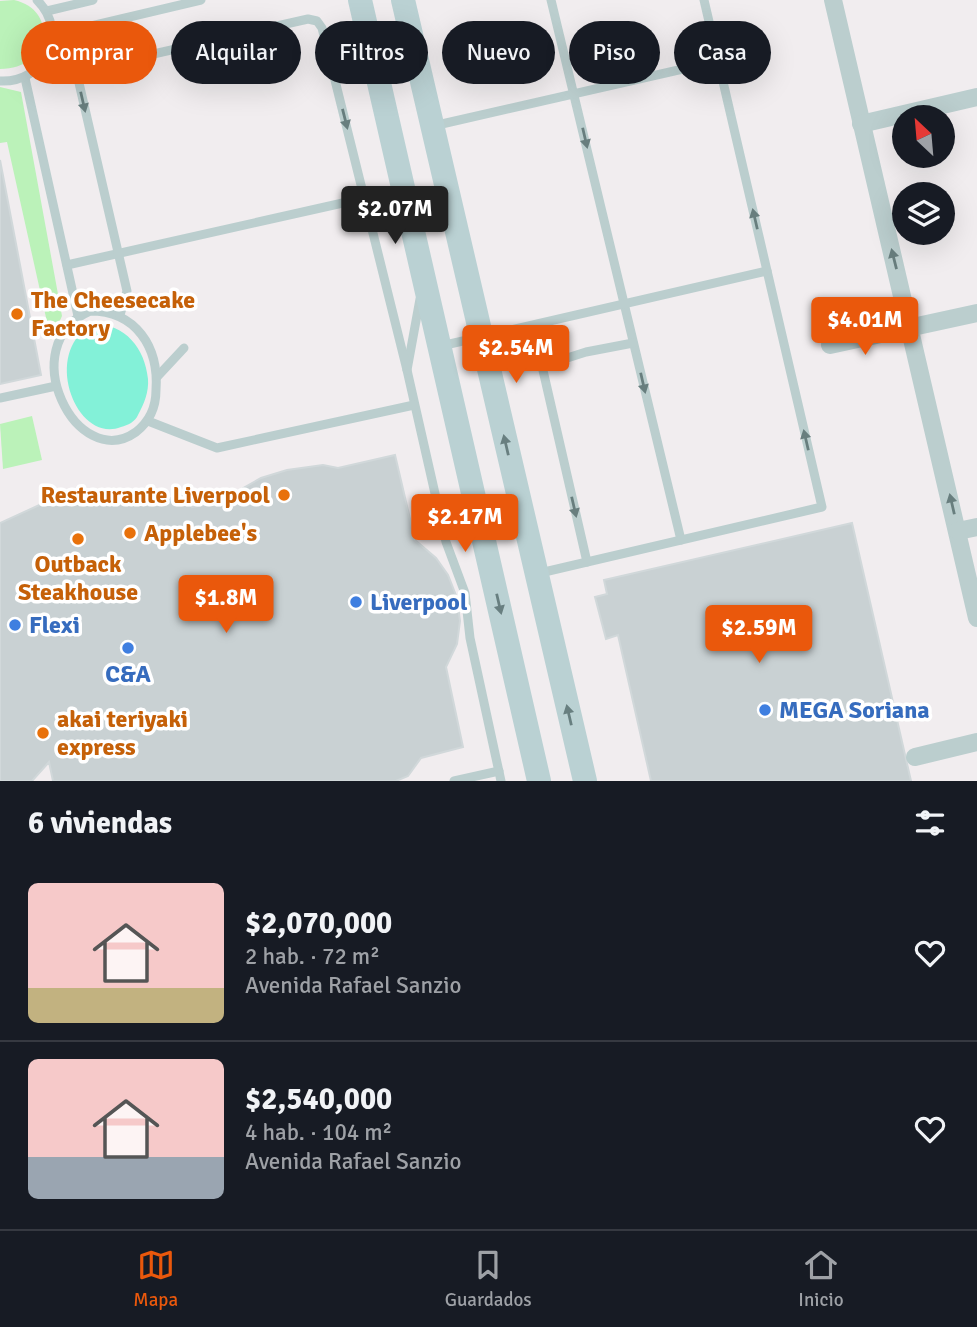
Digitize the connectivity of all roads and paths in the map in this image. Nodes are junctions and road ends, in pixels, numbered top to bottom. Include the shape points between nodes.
1 (37, 0) edge
2 (93, 0) edge
3 (201, 0) edge
4 (360, 0) edge
5 (403, 0) edge
6 (551, 0) edge
7 (704, 0) edge
8 (833, 0) edge
9 (47, 11) junction
10 (50, 21) edge
11 (112, 21) edge
12 (709, 21) edge
13 (674, 71) edge
14 (21, 78) edge
15 (0, 81) edge
16 (26, 84) edge
17 (723, 84) edge
18 (574, 94) junction
19 (977, 97) edge
20 (861, 124) junction
21 (431, 127) junction
22 (365, 198) junction
23 (118, 254) junction
24 (67, 265) junction
25 (767, 271) junction
26 (424, 273) junction
27 (624, 304) junction
28 (977, 313) edge
29 (120, 315) junction
30 (78, 316) junction
31 (911, 328) junction
32 (481, 337) junction
33 (634, 343) junction
34 (830, 345) dead end
35 (440, 346) junction
36 (184, 348) dead end
37 (407, 370) junction
38 (157, 377) junction
39 (56, 386) junction
40 (0, 398) edge
41 (414, 405) junction
42 (148, 421) junction
43 (977, 527) edge
44 (958, 531) junction
45 (681, 540) junction
46 (587, 562) junction
47 (537, 574) junction
48 (977, 618) edge
49 (977, 742) edge
50 (915, 757) dead end
51 (500, 776) edge
52 (454, 781) edge
53 (539, 781) edge
54 (585, 781) edge

1 - 9 lane
2 - 9 lane
3 - 11 lane
4 - 26 main road
5 - 21 main road
6 - 18 lane
7 - 12 lane
8 - 20 street
9 - 10 lane
13 - 18 lane
14 - 15 lane
16 - 24 lane
25 -> 17 lane
18 - 21 lane
18 -> 27 lane
19 - 20 street
31 -> 20 street
21 - 32 main road
22 - 23 lane
22 - 23 lane via 322,28 308,19 279,25 87,69 81,75 79,83
22 - 37 lane
23 - 24 lane
23 - 29 lane via 127,291
24 - 30 lane
25 - 27 lane
45 -> 25 lane via 822,507
26 - 35 main road
26 - 37 lane
27 - 32 lane
27 - 33 lane
28 - 31 street
29 - 30 lane via 90,311
29 - 38 lane via 144,338
30 - 39 lane via 63,332 57,348
31 - 34 street
44 -> 31 street
32 - 35 lane
47 -> 32 main road
33 -> 45 lane
33 -> 46 lane via 542,366
35 -> 53 main road
36 - 38 lane
37 - 41 lane
38 - 42 lane via 156,404
39 - 40 lane
39 - 42 lane via 67,412 90,434 120,439
41 - 42 lane via 217,448
41 - 51 lane via 446,542 466,593 470,638
43 - 44 street
44 - 48 street
45 - 46 lane
46 - 47 lane
54 -> 47 main road
49 - 50 street
51 - 52 lane

